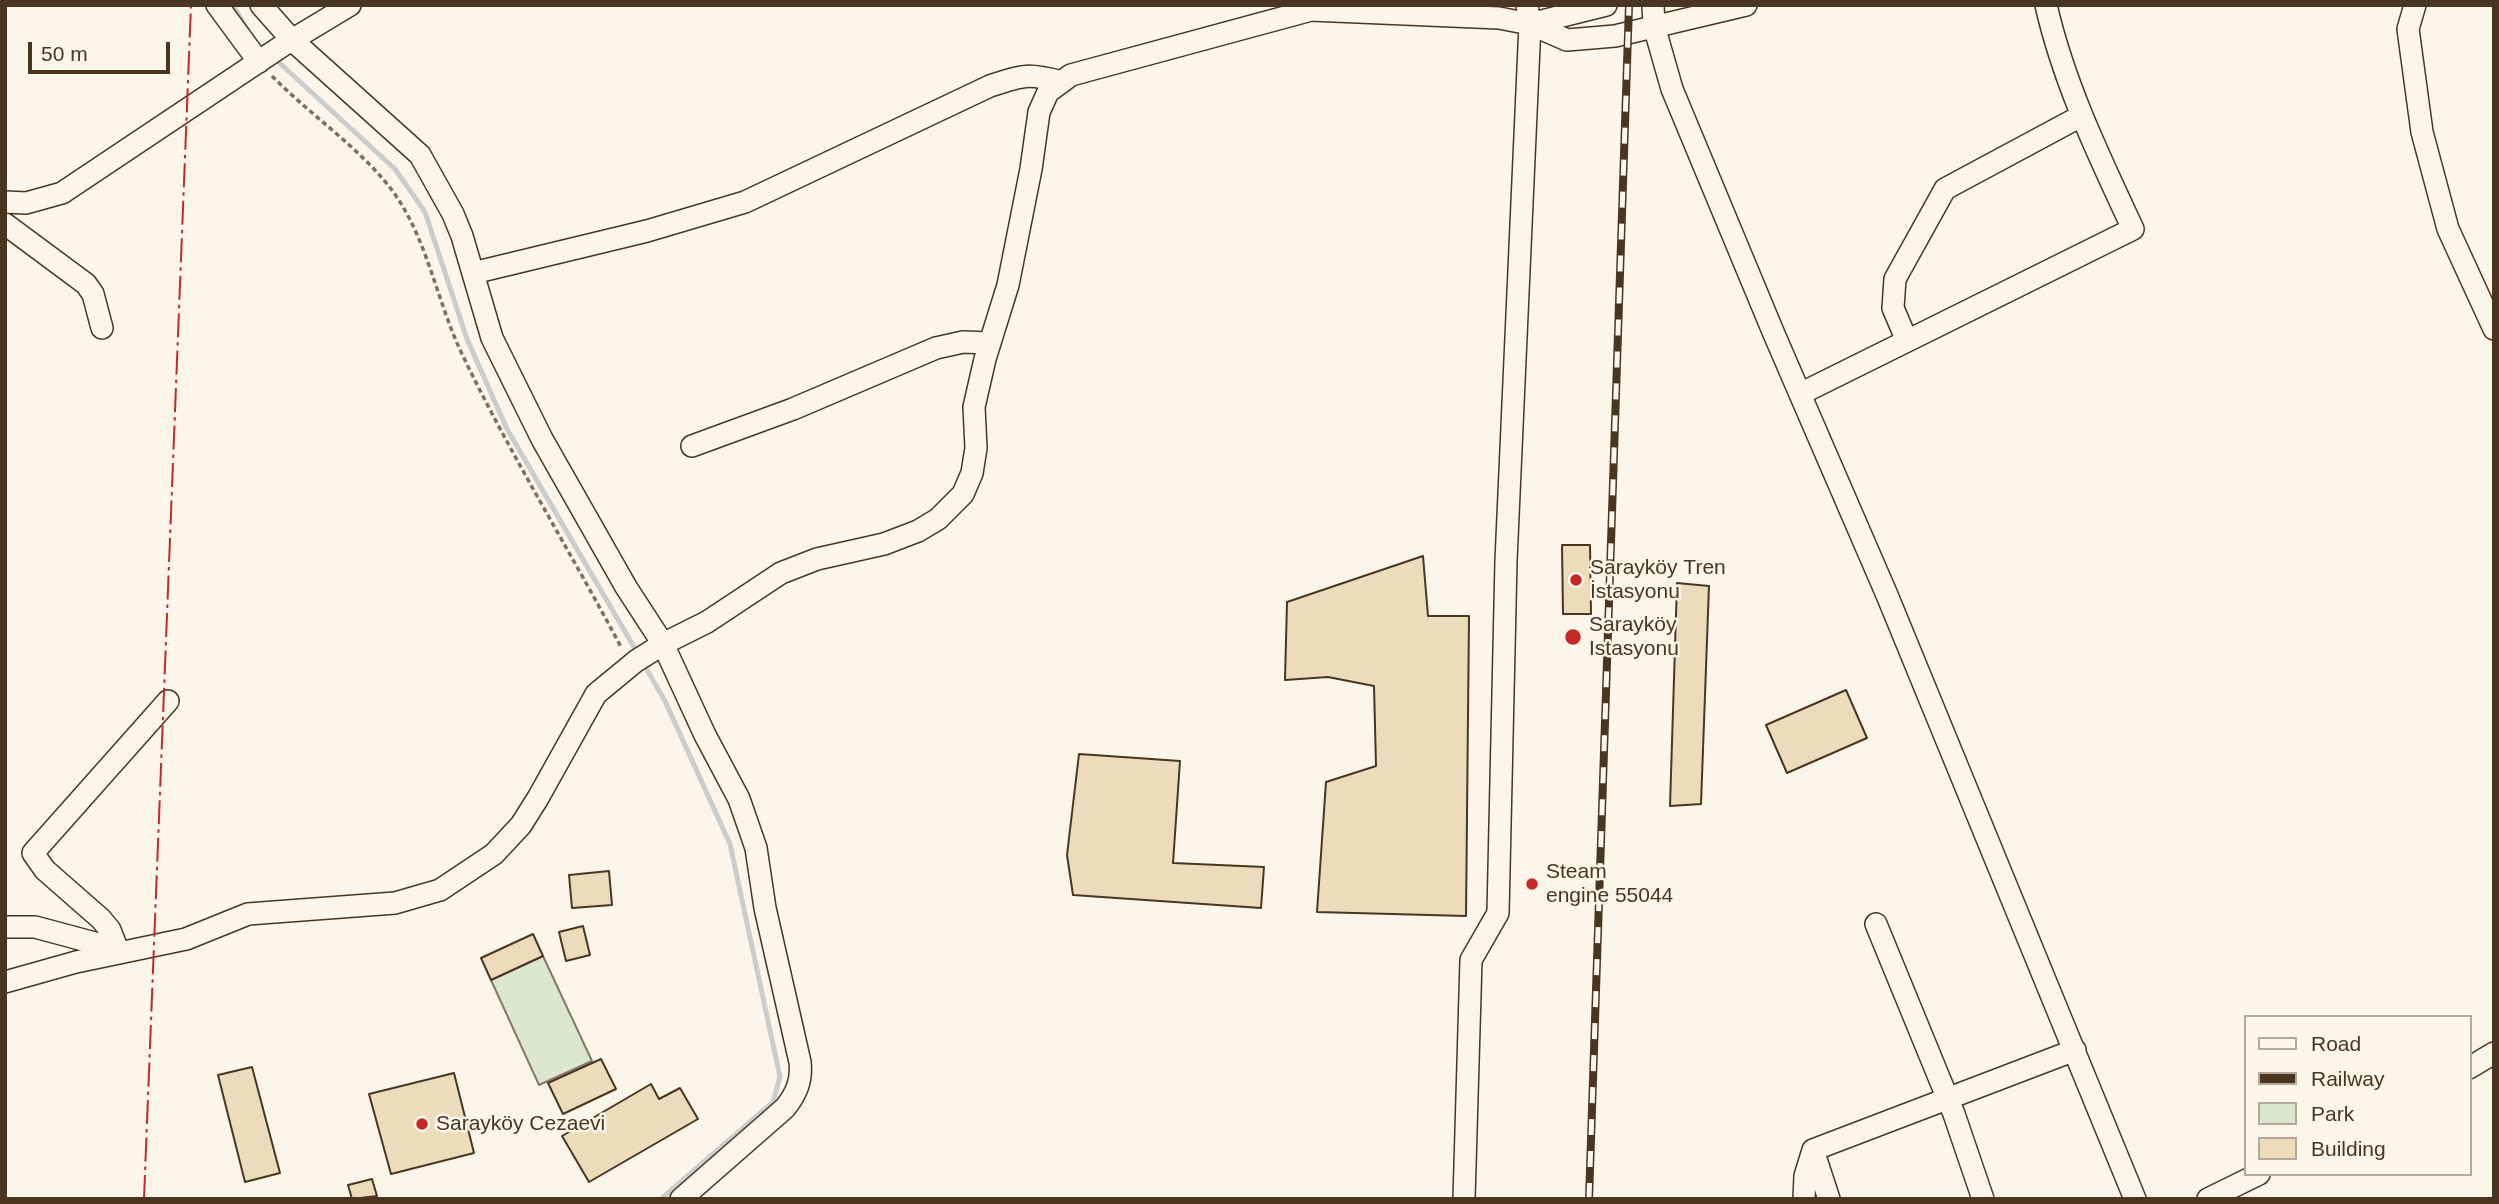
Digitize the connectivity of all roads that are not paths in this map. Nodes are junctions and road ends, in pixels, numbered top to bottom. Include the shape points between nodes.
1 (217, 5) edge
2 (261, 5) edge
3 (350, 5) edge
4 (1606, 5) edge
5 (1746, 5) edge
6 (2046, 5) edge
7 (2415, 5) edge
8 (1270, 13) edge
9 (1529, 14) edge
10 (1653, 16) edge
11 (287, 43) junction
12 (260, 61) junction
13 (1062, 82) junction
14 (2081, 116) junction
15 (5, 202) edge
16 (5, 224) edge
17 (473, 273) junction
18 (102, 328) dead end
19 (2494, 329) edge
20 (1907, 341) junction
21 (990, 343) junction
22 (1800, 394) junction
23 (692, 446) dead end
24 (659, 646) junction
25 (167, 701) dead end
26 (1876, 924) dead end
27 (5, 927) edge
28 (118, 951) junction
29 (5, 982) edge
30 (2075, 1050) junction
31 (2494, 1053) edge
32 (2471, 1067) edge
33 (1948, 1098) junction
34 (1813, 1150) junction
35 (2255, 1176) edge
36 (681, 1199) edge
37 (1464, 1199) edge
38 (1804, 1199) edge
39 (1829, 1199) edge
40 (1983, 1199) edge
41 (2135, 1199) edge
42 (2208, 1199) edge

1 - 12 street
2 - 11 street
3 - 11 street
4 - 9 street
5 - 10 street
6 - 14 street via 2054,43
7 - 19 street via 2408,29 2422,132 2448,229
8 - 9 street via 1311,10 1499,18
8 - 13 street via 1071,75
9 - 10 street via 1567,40 1615,36
9 - 37 street via 1506,561 1498,913 1471,960
10 - 22 street via 1672,89
11 - 12 street
11 - 17 street via 420,155 453,214
12 - 15 street via 62,193 26,203
13 - 17 street via 1033,75 990,86 745,202
13 - 21 street via 1048,92 1039,112 1008,285
14 - 20 street via 1945,189 1895,279 1894,308
14 - 20 street via 2133,229
16 - 18 street via 86,284
17 - 24 street via 492,338 542,439
20 - 22 street
21 - 23 street via 962,342 936,348
21 - 24 street via 974,407 972,473 953,506 918,531 781,573 706,622
22 - 30 street
24 - 28 street via 596,694 521,825 494,854 440,890 395,903 248,914 186,939
24 - 36 street via 739,799 756,848 801,1071 785,1108
25 - 28 street via 33,853 45,870 101,919
26 - 33 street
27 - 28 street via 35,927
28 - 29 street
30 - 33 street
30 - 41 street
31 - 32 street
33 - 34 street
33 - 40 street
34 - 38 street
34 - 39 street
35 - 42 street

